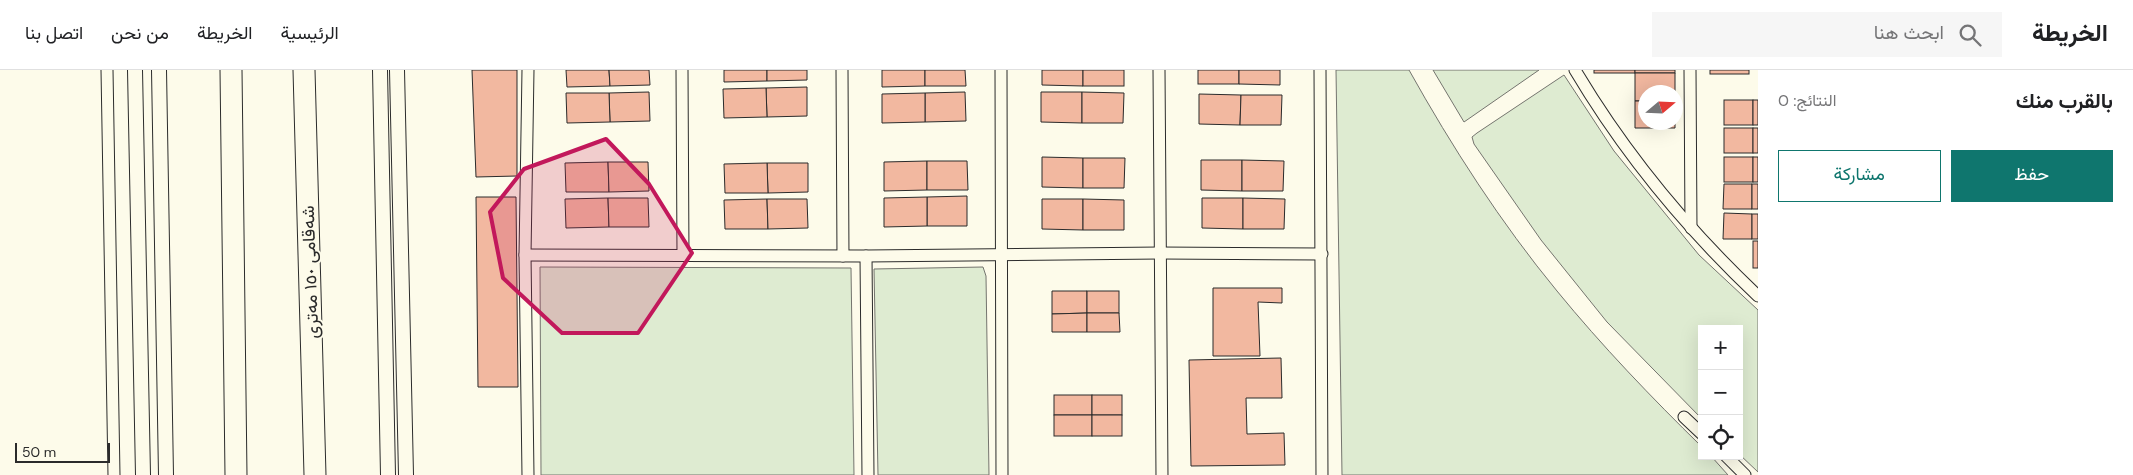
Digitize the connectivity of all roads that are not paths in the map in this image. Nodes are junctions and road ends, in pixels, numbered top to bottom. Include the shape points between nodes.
1 (107, 70) edge
2 (135, 70) edge
3 (159, 70) edge
4 (231, 70) edge
5 (304, 70) edge
6 (380, 70) edge
7 (397, 70) edge
8 (528, 70) edge
9 (682, 70) edge
10 (842, 70) edge
11 (1001, 70) edge
12 (1159, 70) edge
13 (1320, 70) edge
14 (1575, 70) edge
15 (1690, 70) edge
16 (1691, 228) junction
17 (1160, 253) junction
18 (1322, 254) junction
19 (525, 255) junction
20 (683, 255) junction
21 (1003, 255) junction
22 (844, 256) junction
23 (866, 256) junction
24 (1758, 296) edge
25 (1684, 417) dead end
26 (1698, 430) edge
27 (1730, 460) edge
28 (114, 475) edge
29 (143, 475) edge
30 (166, 475) edge
31 (236, 475) edge
32 (315, 475) edge
33 (388, 475) edge
34 (406, 475) edge
35 (528, 475) edge
36 (868, 475) edge
37 (1002, 475) edge
38 (1162, 475) edge
39 (1322, 475) edge
40 (1745, 475) edge

1 - 28 street
2 - 29 street
3 - 30 street
4 - 31 highway
5 - 32 highway, شەقامی ١٥٠ مەتری
6 - 33 street
7 - 34 street
8 - 19 street
9 - 20 street
10 - 22 street
11 - 21 street
12 - 17 street
13 - 18 street
14 - 16 street via 1619,140
15 - 16 street
16 - 24 street
17 - 18 street
17 - 21 street
17 - 38 street
18 - 39 street
19 - 20 street
19 - 35 street
20 - 22 street
21 - 23 street
21 - 37 street
22 - 23 street
23 - 36 street
25 - 26 street
27 - 40 street

